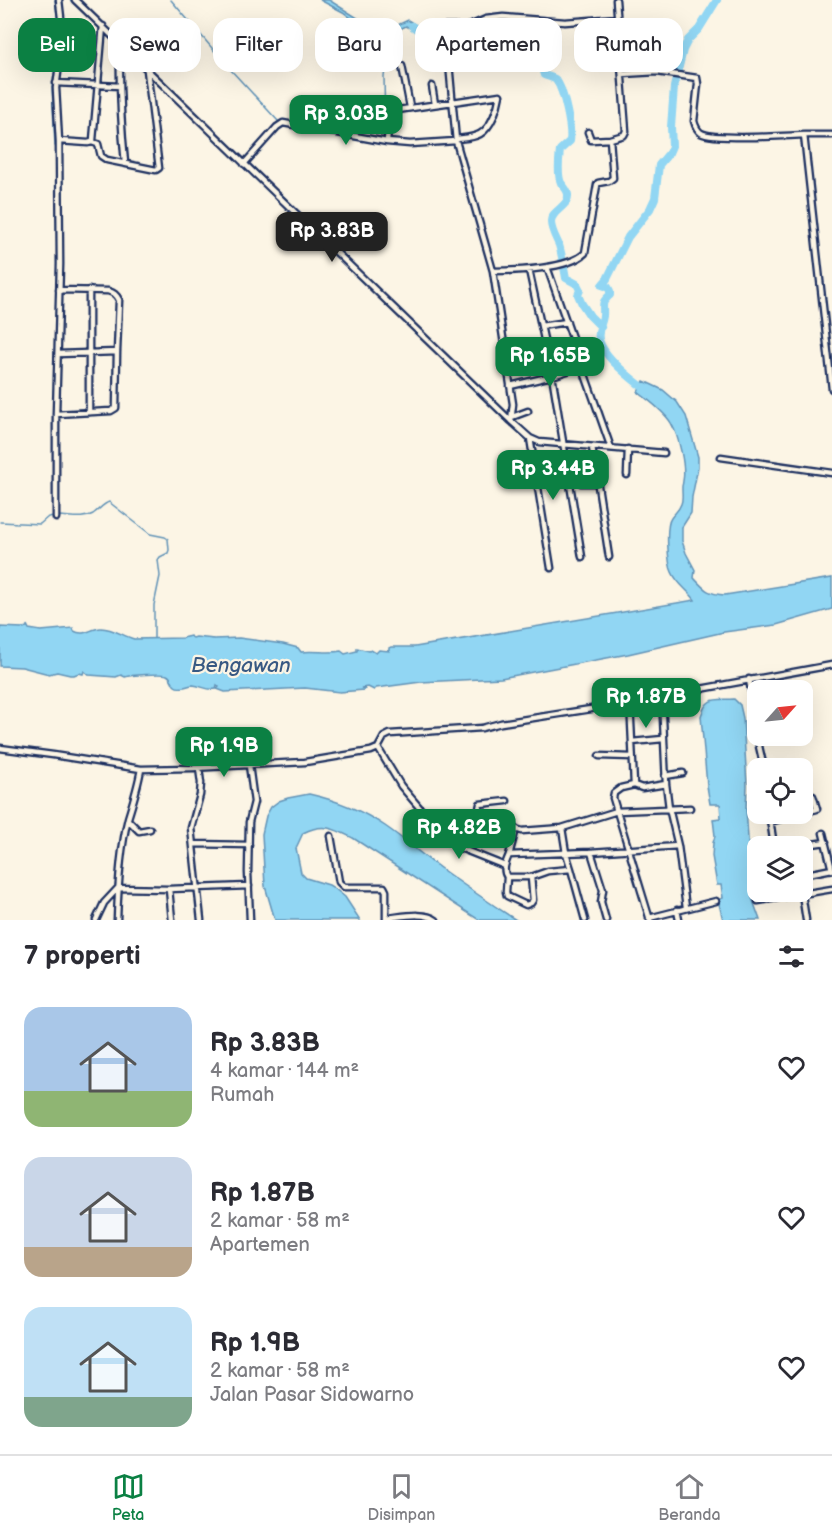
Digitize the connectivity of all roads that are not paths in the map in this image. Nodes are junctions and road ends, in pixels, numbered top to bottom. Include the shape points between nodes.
1 (59, 0) edge
2 (75, 0) edge
3 (616, 0) edge
4 (494, 18) edge
5 (515, 18) edge
6 (617, 18) edge
7 (103, 26) junction
8 (108, 31) edge
9 (403, 71) edge
10 (120, 72) edge
11 (147, 72) edge
12 (149, 72) edge
13 (450, 72) edge
14 (622, 74) joint
15 (56, 83) junction
16 (97, 85) junction
17 (120, 86) junction
18 (432, 86) dead end
19 (452, 101) junction
20 (435, 104) junction
21 (410, 107) junction
22 (588, 132) dead end
23 (804, 135) junction
24 (832, 135) edge
25 (610, 139) junction
26 (387, 140) junction
27 (456, 140) junction
28 (58, 141) junction
29 (92, 142) junction
30 (125, 164) junction
31 (244, 164) junction
32 (547, 267) junction
33 (529, 270) junction
34 (493, 272) junction
35 (59, 290) junction
36 (89, 290) junction
37 (567, 322) junction
38 (832, 325) edge
39 (541, 326) junction
40 (825, 326) junction
41 (117, 352) junction
42 (89, 353) junction
43 (58, 354) junction
44 (583, 366) junction
45 (552, 376) junction
46 (510, 386) junction
47 (832, 389) edge
48 (528, 411) dead end
49 (89, 412) junction
50 (56, 414) junction
51 (512, 419) junction
52 (530, 438) junction
53 (564, 444) junction
54 (592, 447) junction
55 (611, 448) junction
56 (628, 449) junction
57 (664, 453) dead end
58 (721, 457) dead end
59 (832, 473) edge
60 (627, 475) dead end
61 (582, 483) dead end
62 (597, 483) junction
63 (56, 518) dead end
64 (609, 556) dead end
65 (582, 557) dead end
66 (551, 568) dead end
67 (832, 665) edge
68 (749, 679) junction
69 (662, 696) junction
70 (630, 701) junction
71 (663, 739) junction
72 (632, 742) junction
73 (0, 748) edge
74 (378, 748) junction
75 (599, 756) dead end
76 (632, 756) junction
77 (762, 758) edge
78 (249, 765) junction
79 (199, 768) junction
80 (141, 769) junction
81 (683, 773) dead end
82 (665, 776) junction
83 (666, 784) junction
84 (634, 785) junction
85 (813, 796) dead end
86 (507, 801) dead end
87 (690, 807) dead end
88 (669, 808) junction
89 (813, 810) edge
90 (617, 811) junction
91 (429, 816) junction
92 (128, 820) junction
93 (481, 822) junction
94 (456, 823) junction
95 (562, 828) junction
96 (150, 829) dead end
97 (516, 829) junction
98 (823, 833) dead end
99 (331, 836) dead end
100 (410, 842) dead end
101 (826, 842) junction
102 (193, 844) junction
103 (813, 844) edge
104 (249, 845) junction
105 (678, 846) junction
106 (628, 850) junction
107 (591, 852) junction
108 (566, 853) junction
109 (509, 855) junction
110 (505, 866) junction
111 (571, 869) junction
112 (832, 870) edge
113 (813, 873) edge
114 (507, 877) junction
115 (531, 877) junction
116 (249, 886) junction
117 (118, 888) junction
118 (198, 888) junction
119 (169, 889) junction
120 (832, 889) edge
121 (813, 891) edge
122 (716, 901) dead end
123 (804, 902) edge
124 (686, 908) junction
125 (677, 910) junction
126 (386, 919) edge
127 (649, 919) edge
128 (96, 920) edge
129 (117, 920) edge
130 (172, 920) edge
131 (201, 920) edge
132 (250, 920) edge
133 (436, 920) edge
134 (585, 920) edge
135 (606, 920) edge
136 (680, 920) edge
137 (807, 920) edge

1 - 15 street via 63,35
2 - 7 street
3 - 6 street
4 - 5 street
7 - 8 street
7 - 16 street
9 - 21 street
10 - 17 street
11 - 30 street via 160,167 156,170
12 - 31 street
13 - 19 street
14 - 23 street via 657,72 695,77 698,80 694,121 701,133
14 - 25 street via 626,132
15 - 16 street
15 - 28 street
16 - 17 street
16 - 29 street
17 - 30 street
18 - 20 street
19 - 20 street
19 - 27 street
19 - 27 street via 500,94 484,132
20 - 21 street
21 - 26 street via 389,113
22 - 25 street via 591,140
23 - 24 street
23 - 40 street
25 - 32 street via 613,178 598,183 585,253
26 - 27 street via 410,144
26 - 31 street via 283,123
27 - 34 street
28 - 29 street
28 - 35 street
29 - 30 street via 100,146 103,158
31 - 51 street
32 - 33 street
32 - 37 street
33 - 34 street
33 - 39 street
34 - 46 street
35 - 36 street
35 - 43 street
36 - 41 street via 114,293 119,300
36 - 42 street
37 - 39 street
37 - 44 street
38 - 40 street
39 - 45 street
40 - 47 street
41 - 42 street
41 - 49 street via 116,408
42 - 43 street
42 - 49 street
43 - 50 street
44 - 45 street
44 - 55 street
45 - 46 street
45 - 53 street
46 - 51 street
48 - 51 street
49 - 50 street
50 - 63 street
51 - 52 street
52 - 53 street
52 - 66 street
53 - 54 street
53 - 65 street
54 - 55 street
54 - 62 street
55 - 56 street
56 - 57 street
56 - 60 street
58 - 59 street
61 - 62 street
62 - 64 street
67 - 68 street
68 - 69 street
68 - 77 street
69 - 70 street
69 - 71 street
70 - 72 street
70 - 74 street via 482,728 390,734
71 - 72 street
71 - 82 street
72 - 76 street
73 - 80 street
74 - 78 street via 305,762
74 - 91 street via 407,794
75 - 76 street
76 - 84 street
78 - 79 street
78 - 104 street via 254,802
79 - 80 street
79 - 102 street via 200,795 191,828
80 - 92 street
81 - 82 street
82 - 83 street
83 - 84 street via 642,788
83 - 88 street
84 - 90 street via 614,793
85 - 89 street via 817,809
86 - 93 street via 480,804
87 - 88 street
88 - 90 street
88 - 105 street
90 - 95 street
90 - 106 street
91 - 94 street
91 - 100 street
92 - 96 street via 139,831
92 - 117 street
93 - 94 street
93 - 97 street via 508,822
94 - 110 street via 456,846
95 - 97 street
95 - 108 street
97 - 109 street
98 - 101 street
99 - 126 street via 339,882 344,887 384,887
101 - 103 street
101 - 112 street
102 - 104 street
102 - 118 street
104 - 116 street
105 - 106 street
105 - 124 street
106 - 107 street
106 - 127 street
107 - 108 street
107 - 135 street via 603,890 601,902
108 - 109 street
108 - 111 street
109 - 110 street
110 - 114 street
111 - 115 street
111 - 134 street
112 - 113 street
114 - 115 street
114 - 115 street via 507,896 526,905 533,900
116 - 118 street
116 - 132 street
117 - 119 street
117 - 128 street via 104,903
117 - 129 street
118 - 119 street
118 - 131 street
119 - 130 street
120 - 121 street
122 - 124 street
123 - 137 street
124 - 125 street
125 - 127 street
125 - 136 street
126 - 133 street via 421,916

